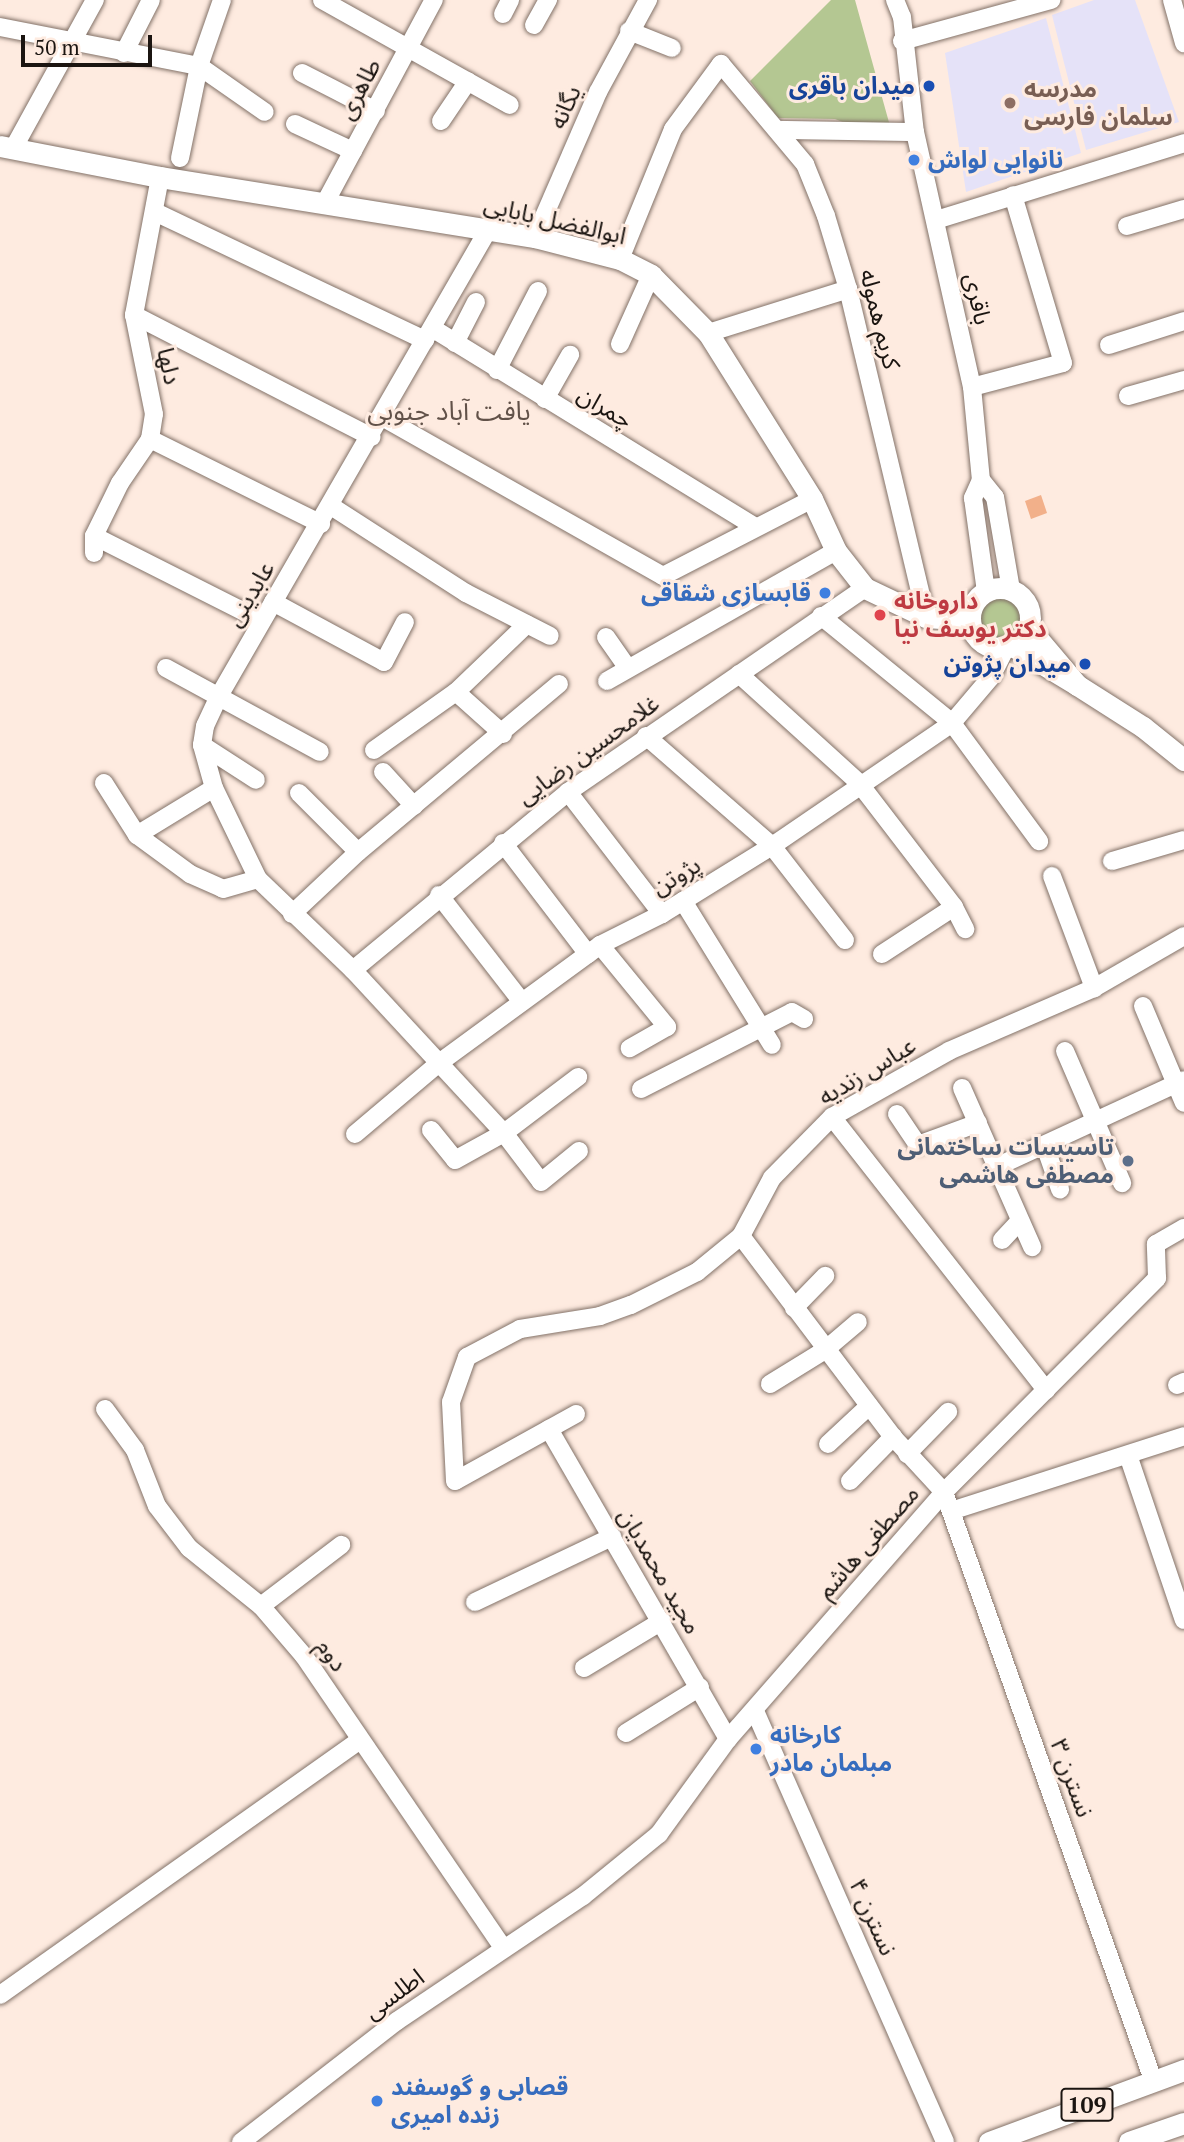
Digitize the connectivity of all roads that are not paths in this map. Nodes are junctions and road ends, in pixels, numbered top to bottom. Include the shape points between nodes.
1 (95, 0) edge
2 (151, 0) edge
3 (222, 0) edge
4 (322, 0) edge
5 (434, 0) edge
6 (548, 0) edge
7 (648, 0) edge
8 (895, 0) edge
9 (908, 0) edge
10 (1051, 0) edge
11 (1172, 0) edge
12 (902, 17) junction
13 (534, 25) dead end
14 (0, 27) edge
15 (629, 31) junction
16 (902, 41) junction
17 (75, 42) junction
18 (1184, 43) edge
19 (408, 46) junction
20 (672, 48) dead end
21 (124, 54) junction
22 (199, 66) junction
23 (302, 73) dead end
24 (468, 81) junction
25 (510, 105) dead end
26 (376, 111) junction
27 (265, 112) dead end
28 (441, 121) dead end
29 (295, 124) dead end
30 (781, 130) junction
31 (915, 132) junction
32 (1184, 143) edge
33 (6, 147) edge
34 (354, 151) junction
35 (180, 158) dead end
36 (160, 177) junction
37 (1013, 195) junction
38 (326, 201) junction
39 (1184, 209) edge
40 (155, 212) junction
41 (936, 220) junction
42 (1127, 226) dead end
43 (488, 230) junction
44 (535, 237) junction
45 (620, 260) junction
46 (651, 275) junction
47 (848, 289) junction
48 (538, 291) dead end
49 (476, 302) dead end
50 (134, 315) junction
51 (1184, 321) edge
52 (429, 334) junction
53 (708, 334) junction
54 (455, 343) junction
55 (620, 344) dead end
56 (1109, 345) dead end
57 (570, 355) dead end
58 (498, 370) junction
59 (1184, 380) edge
60 (972, 387) junction
61 (1128, 396) dead end
62 (545, 400) junction
63 (382, 417) junction
64 (371, 437) junction
65 (150, 439) junction
66 (981, 480) junction
67 (812, 499) junction
68 (331, 506) junction
69 (321, 524) junction
70 (754, 526) junction
71 (836, 551) junction
72 (865, 588) junction
73 (1011, 590) junction
74 (986, 592) junction
75 (273, 603) junction
76 (821, 617) junction
77 (926, 617) junction
78 (970, 620) junction
79 (262, 621) junction
80 (405, 622) dead end
81 (527, 624) junction
82 (1028, 627) junction
83 (550, 636) dead end
84 (606, 637) dead end
85 (1009, 646) junction
86 (166, 668) dead end
87 (628, 668) junction
88 (739, 674) junction
89 (607, 681) dead end
90 (559, 684) dead end
91 (1077, 685) junction
92 (456, 692) junction
93 (219, 696) junction
94 (952, 723) junction
95 (503, 734) junction
96 (646, 736) junction
97 (202, 745) junction
98 (374, 750) dead end
99 (320, 752) dead end
100 (1184, 760) edge
101 (383, 772) dead end
102 (256, 780) dead end
103 (104, 783) dead end
104 (859, 783) junction
105 (214, 788) junction
106 (568, 792) junction
107 (299, 793) dead end
108 (414, 806) junction
109 (136, 835) junction
110 (1040, 841) dead end
111 (1184, 841) edge
112 (503, 843) junction
113 (772, 846) junction
114 (358, 852) junction
115 (1112, 861) dead end
116 (1052, 876) dead end
117 (258, 879) junction
118 (439, 894) junction
119 (683, 901) junction
120 (954, 907) junction
121 (292, 914) junction
122 (662, 914) junction
123 (965, 929) dead end
124 (1184, 936) edge
125 (845, 940) dead end
126 (594, 950) junction
127 (882, 954) dead end
128 (354, 970) junction
129 (1094, 988) junction
130 (522, 1002) junction
131 (1143, 1006) dead end
132 (804, 1019) dead end
133 (768, 1037) junction
134 (629, 1048) dead end
135 (1065, 1051) dead end
136 (439, 1063) junction
137 (578, 1077) dead end
138 (1180, 1082) edge
139 (962, 1088) dead end
140 (641, 1089) dead end
141 (1184, 1103) edge
142 (897, 1114) dead end
143 (832, 1117) junction
144 (978, 1123) junction
145 (1094, 1123) junction
146 (431, 1130) dead end
147 (503, 1133) junction
148 (355, 1134) dead end
149 (1045, 1146) junction
150 (579, 1151) dead end
151 (996, 1167) junction
152 (1122, 1183) dead end
153 (1060, 1189) dead end
154 (1017, 1223) junction
155 (1184, 1228) edge
156 (741, 1236) junction
157 (1002, 1240) dead end
158 (1032, 1247) dead end
159 (825, 1276) dead end
160 (794, 1308) junction
161 (858, 1322) dead end
162 (825, 1350) junction
163 (770, 1384) dead end
164 (1046, 1390) junction
165 (869, 1406) junction
166 (105, 1409) dead end
167 (948, 1412) dead end
168 (576, 1414) dead end
169 (549, 1429) junction
170 (1184, 1436) edge
171 (893, 1437) junction
172 (828, 1444) dead end
173 (907, 1454) junction
174 (1128, 1455) junction
175 (850, 1481) dead end
176 (944, 1492) junction
177 (951, 1511) junction
178 (612, 1537) junction
179 (341, 1545) dead end
180 (475, 1602) dead end
181 (261, 1606) junction
182 (1184, 1620) edge
183 (662, 1621) junction
184 (584, 1668) dead end
185 (700, 1687) junction
186 (755, 1711) junction
187 (626, 1734) dead end
188 (727, 1739) junction
189 (360, 1741) junction
190 (583, 1896) joint
191 (503, 1948) junction
192 (0, 1995) edge
193 (1184, 2070) edge
194 (1153, 2080) junction
195 (1184, 2123) edge
196 (241, 2142) edge
197 (945, 2142) edge
198 (989, 2142) edge
199 (1129, 2142) edge

1 - 17 street
2 - 21 street
3 - 22 street
4 - 19 street
5 - 19 street, طاهری
6 - 13 street
7 - 15 street, یگانه
8 - 12 street
9 - 12 street
10 - 16 street
11 - 18 street
12 - 16 street, باقری
14 - 17 street
15 - 20 street
15 - 44 street, یگانه
16 - 31 street, باقری
17 - 21 street
17 - 33 street
19 - 24 street
19 - 26 street, طاهری
21 - 22 street
22 - 27 street
22 - 35 street
23 - 26 street
24 - 25 street
24 - 28 street
26 - 34 street, طاهری
29 - 34 street
30 - 31 street
30 - 45 street, کریم هموله via 721,64 673,129
30 - 47 street, کریم هموله via 805,164
31 - 41 street, باقری
32 - 37 street
33 - 36 main road, ابوالفضل بابایی
34 - 38 street, طاهری
36 - 38 main road, ابوالفضل بابایی
36 - 40 street, دلها
37 - 41 street
37 - 60 street via 1063,363
38 - 43 main road, ابوالفضل بابایی
39 - 42 street
40 - 50 street, دلها
40 - 52 street, چمران
41 - 60 street, باقری
43 - 44 main road, ابوالفضل بابایی
43 - 52 street, عابدینی
44 - 45 main road, ابوالفضل بابایی
45 - 46 main road, ابوالفضل بابایی
46 - 53 main road, ابوالفضل بابایی
46 - 55 street
47 - 53 street
47 - 77 street, کریم هموله
48 - 58 street
49 - 54 street
50 - 64 street
50 - 65 street, دلها via 154,414
51 - 56 street
52 - 54 street, چمران
52 - 63 street, عابدینی
53 - 67 main road, ابوالفضل بابایی
54 - 58 street, چمران
57 - 62 street
58 - 62 street, چمران
59 - 61 street
60 - 66 street, باقری
62 - 70 street, چمران
63 - 64 street, عابدینی
63 - 70 street via 663,576
64 - 68 street, عابدینی
65 - 69 street
65 - 79 street via 120,483 94,545
66 - 73 street via 995,497
66 - 74 street, باقری via 974,498
67 - 70 street
67 - 71 main road, ابوالفضل بابایی
68 - 69 street, عابدینی
68 - 81 street via 466,593
69 - 75 street, عابدینی
71 - 72 main road, ابوالفضل بابایی
71 - 87 street
72 - 76 street, غلامحسین رضایی
72 - 77 main road, ابوالفضل بابایی
73 - 74 main road
73 - 82 main road via 1028,609
74 - 78 main road via 974,603
75 - 79 street, عابدینی
75 - 80 street via 384,662
76 - 88 street, غلامحسین رضایی
76 - 94 street
77 - 78 main road, ابوالفضل بابایی
78 - 85 main road via 981,641
79 - 93 street, عابدینی
81 - 83 street
81 - 92 street
82 - 85 main road
82 - 91 main road
84 - 87 street
85 - 91 main road
85 - 94 street, پژوتن via 991,677
86 - 93 street
87 - 89 street
88 - 96 street, غلامحسین رضایی
88 - 104 street
90 - 95 street
91 - 100 main road via 1159,738
92 - 95 street
92 - 98 street
93 - 97 street, عابدینی
93 - 99 street
94 - 104 street, پژوتن
94 - 110 street
95 - 108 street
96 - 106 street, غلامحسین رضایی
96 - 113 street
97 - 102 street
97 - 105 street
101 - 108 street
103 - 109 street
104 - 113 street, پژوتن
104 - 120 street
105 - 109 street
105 - 117 street
106 - 112 street, غلامحسین رضایی
106 - 122 street
107 - 114 street
108 - 114 street
109 - 117 street via 190,874 223,888
111 - 115 street
112 - 118 street, غلامحسین رضایی
112 - 126 street
113 - 119 street, پژوتن
113 - 125 street
114 - 121 street
116 - 129 street
117 - 121 street
118 - 128 street, غلامحسین رضایی
118 - 130 street
119 - 122 street, پژوتن
119 - 133 street
120 - 123 street
120 - 127 street
121 - 128 street
122 - 126 street, پژوتن
124 - 129 street, عباس زندیه
126 - 130 street, پژوتن
126 - 134 street via 667,1027
128 - 136 street
129 - 143 street, عباس زندیه via 949,1052
130 - 136 street, پژوتن
131 - 138 street
132 - 133 street via 792,1012
133 - 140 street
135 - 145 street
136 - 147 street
136 - 148 street, پژوتن
137 - 147 street
138 - 141 street
138 - 145 street
139 - 144 street
142 - 144 street via 918,1145
143 - 156 street, عباس زندیه via 772,1178
143 - 164 street
144 - 151 street
145 - 149 street
145 - 152 street
146 - 147 street via 456,1160
147 - 150 street via 541,1182
149 - 151 street
149 - 153 street
151 - 154 street
154 - 157 street
154 - 158 street
155 - 164 street, مصطفی هاشم via 1156,1244 1157,1278
156 - 160 street
156 - 169 street, عباس زندیه via 697,1272 631,1305 600,1316 520,1329 467,1357 451,1402 456,1481
159 - 160 street
160 - 162 street
161 - 162 street
162 - 163 street
162 - 165 street
164 - 176 street, مصطفی هاشم
165 - 171 street
165 - 172 street
166 - 181 street, دوم via 135,1450 157,1506 188,1548
167 - 173 street
168 - 169 street
169 - 178 street, مجید محمدیان
170 - 174 street
171 - 173 street
171 - 175 street
173 - 176 street
174 - 177 street
174 - 182 street
176 - 177 street, نسترن ۳
176 - 186 street, مصطفی هاشم
177 - 194 street, نسترن ۳
178 - 180 street
178 - 183 street, مجید محمدیان
179 - 181 street
181 - 189 street, دوم via 304,1656
183 - 184 street
183 - 185 street, مجید محمدیان
185 - 187 street
185 - 188 street, مجید محمدیان
186 - 188 street, مصطفی هاشم
186 - 197 street, نسترن ۴
188 - 190 street, مصطفی هاشم via 660,1834
189 - 191 street, دوم
189 - 192 street
190 - 191 street, اطلسی
191 - 196 street, اطلسی via 397,2021
193 - 194 main road, 109
194 - 198 main road, 109
195 - 199 main road, 109

